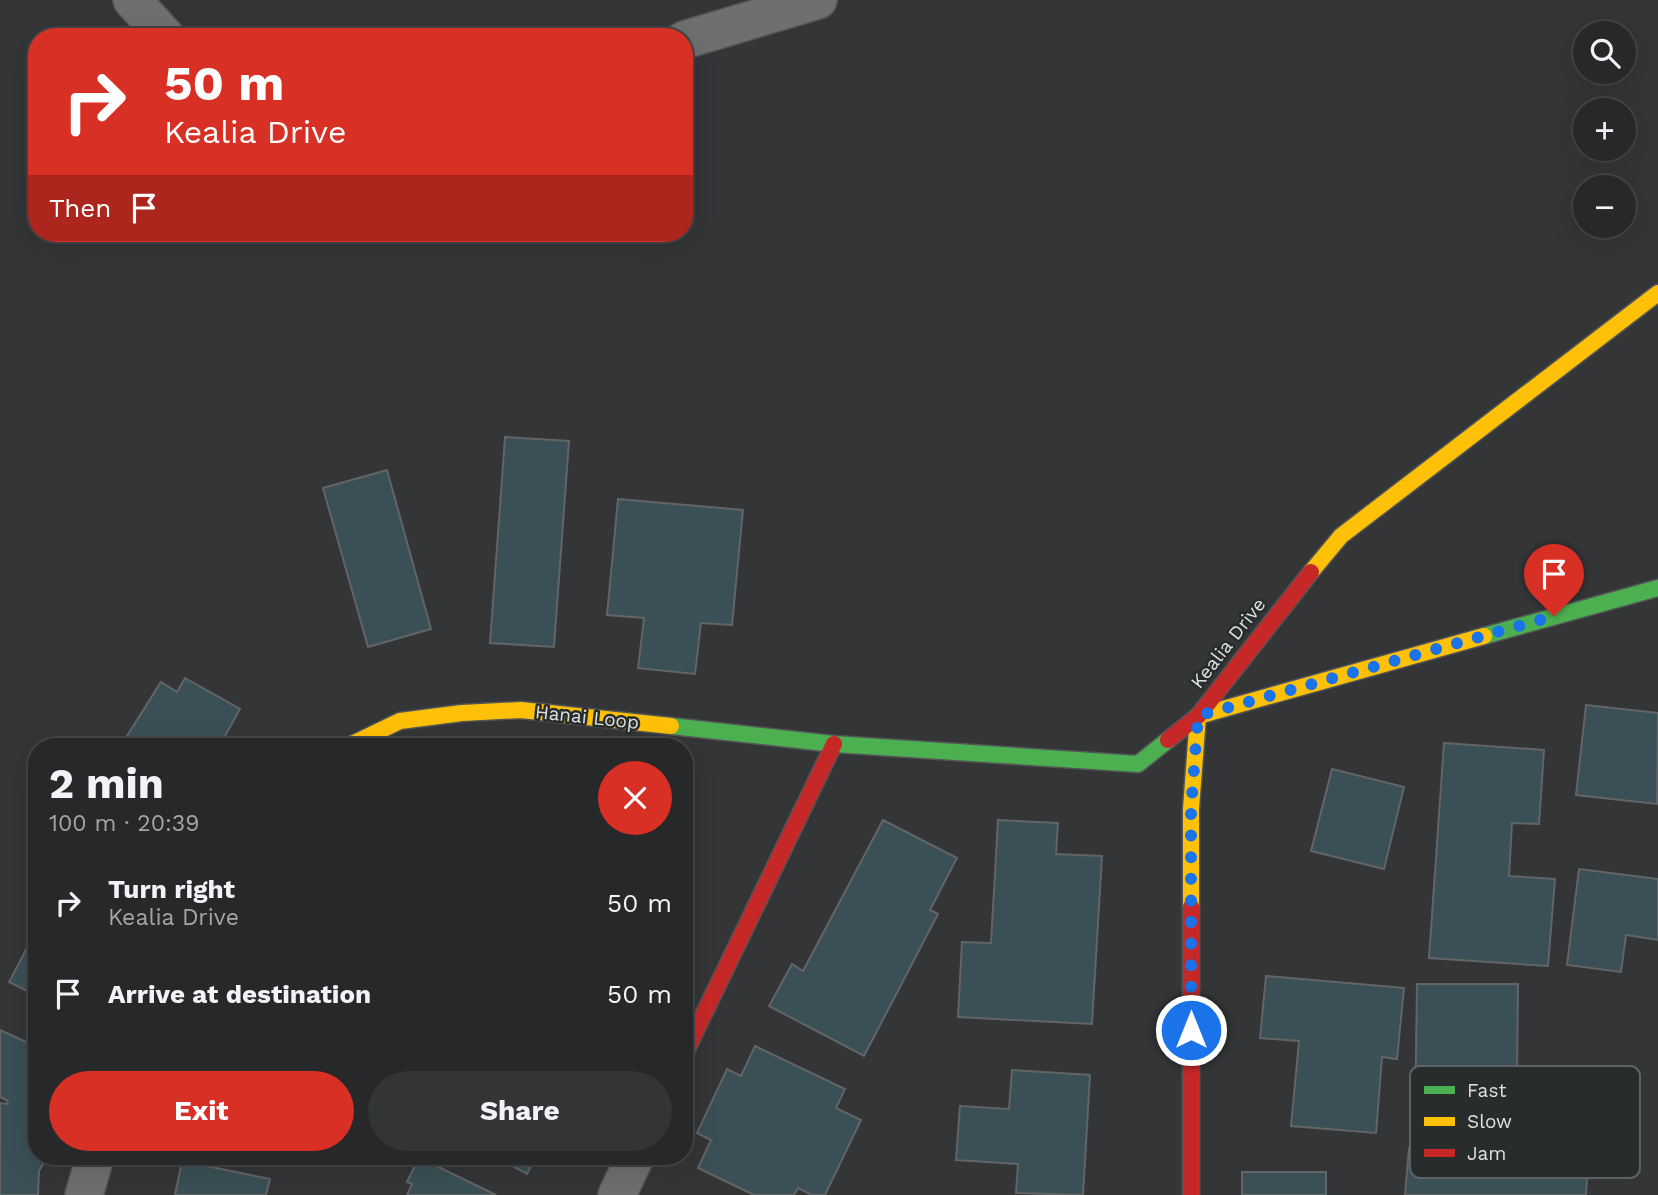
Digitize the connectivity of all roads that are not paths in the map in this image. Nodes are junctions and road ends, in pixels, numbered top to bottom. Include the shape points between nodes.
1 (132, 0) edge
2 (818, 0) edge
3 (158, 28) edge
4 (693, 37) edge
5 (1658, 293) edge
6 (1658, 588) edge
7 (1198, 716) junction
8 (365, 738) edge
9 (834, 744) junction
10 (693, 1036) edge
11 (92, 1165) edge
12 (631, 1165) edge
13 (83, 1195) edge
14 (617, 1195) edge
15 (1191, 1195) edge

1 - 3 street
2 - 4 street
5 - 7 street, Kealia Drive via 1341,536
6 - 7 street, Kealia Drive
7 - 9 street, Hanai Loop via 1138,764
7 - 15 street via 1191,809
8 - 9 street, Hanai Loop via 400,721 522,710
9 - 10 street
11 - 13 street
12 - 14 street

